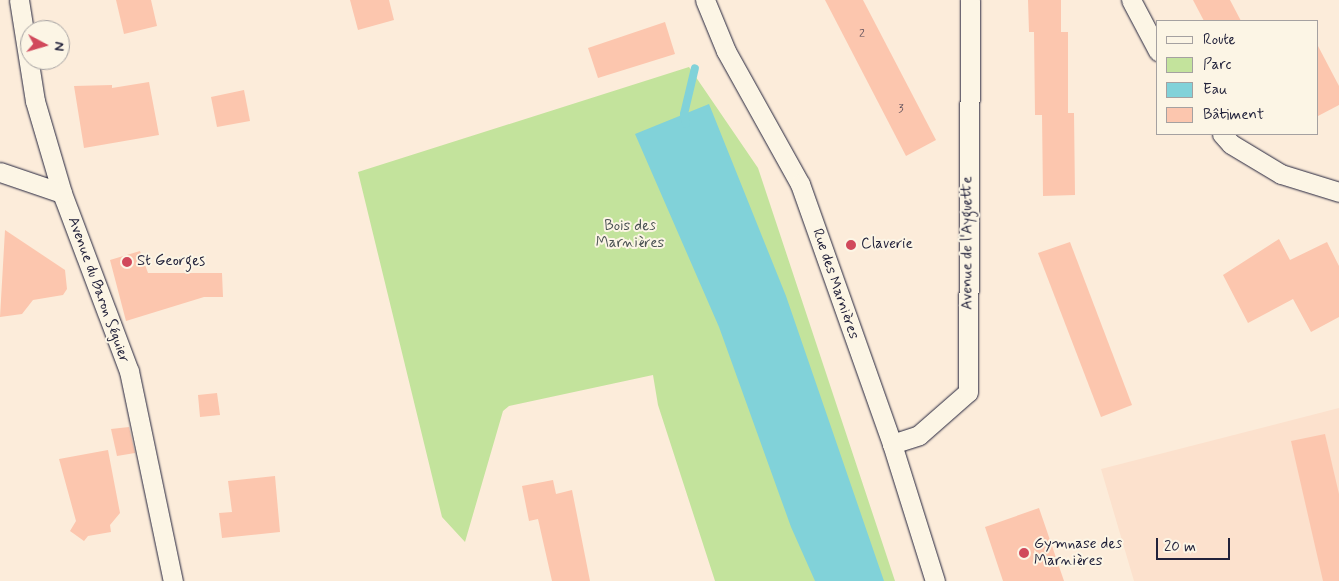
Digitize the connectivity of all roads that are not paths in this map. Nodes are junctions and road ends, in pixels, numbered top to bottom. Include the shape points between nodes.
1 (19, 0) edge
2 (704, 0) edge
3 (970, 0) edge
4 (1131, 0) edge
5 (1156, 47) edge
6 (1223, 135) edge
7 (0, 172) edge
8 (1339, 192) edge
9 (62, 193) junction
10 (892, 444) junction
11 (173, 581) edge
12 (935, 581) edge

1 - 9 street, Avenue du Baron Séguier via 35,101
2 - 10 street, Rue des Marnières via 726,51 800,184
3 - 10 street, Avenue de l'Ayguette via 968,392 918,435
4 - 5 street
6 - 8 street via 1230,144 1281,174
7 - 9 street
9 - 11 street, Avenue du Baron Séguier via 129,371
10 - 12 street, Rue des Marnières

